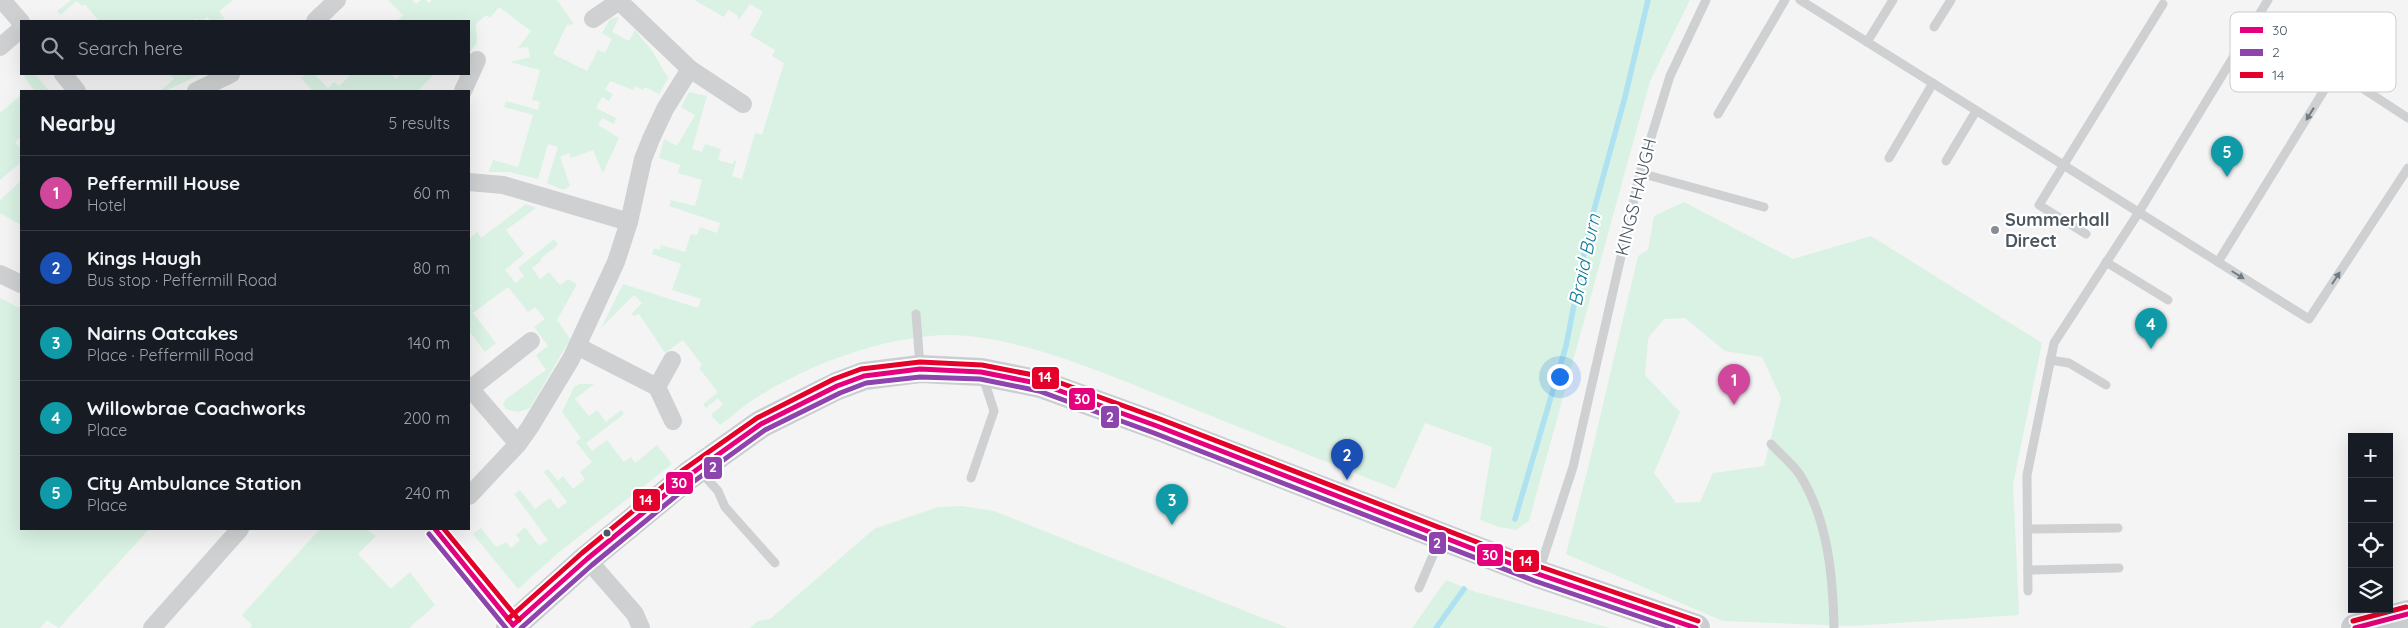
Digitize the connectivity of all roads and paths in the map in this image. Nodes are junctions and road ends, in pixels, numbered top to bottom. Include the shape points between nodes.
1 (2, 0) edge
2 (337, 0) edge
3 (1706, 0) edge
4 (1784, 0) edge
5 (1800, 0) edge
6 (1892, 0) edge
7 (1951, 0) edge
8 (2268, 0) edge
9 (620, 1) edge
10 (2163, 4) dead end
11 (2261, 12) edge
12 (593, 19) dead end
13 (316, 20) edge
14 (20, 21) edge
15 (1934, 27) dead end
16 (20, 30) edge
17 (1867, 42) junction
18 (0, 47) edge
19 (478, 60) dead end
20 (2230, 62) edge
21 (690, 69) junction
22 (64, 75) edge
23 (229, 75) edge
24 (1933, 83) junction
25 (76, 90) edge
26 (198, 90) edge
27 (463, 90) edge
28 (2323, 92) edge
29 (2368, 92) edge
30 (743, 104) dead end
31 (1976, 111) junction
32 (1718, 114) dead end
33 (2408, 118) edge
34 (1889, 158) dead end
35 (1946, 161) dead end
36 (2063, 165) junction
37 (2408, 168) edge
38 (1640, 172) junction
39 (470, 182) edge
40 (1764, 207) dead end
41 (2139, 212) junction
42 (629, 222) junction
43 (2086, 234) dead end
44 (2106, 262) junction
45 (2218, 262) junction
46 (0, 274) edge
47 (20, 284) edge
48 (2168, 300) dead end
49 (916, 314) dead end
50 (531, 341) dead end
51 (577, 346) junction
52 (672, 360) dead end
53 (2050, 360) junction
54 (920, 368) junction
55 (981, 372) junction
56 (2106, 385) dead end
57 (470, 387) edge
58 (657, 387) junction
59 (470, 389) edge
60 (673, 421) dead end
61 (518, 444) junction
62 (1770, 444) dead end
63 (698, 468) junction
64 (971, 478) dead end
65 (470, 495) edge
66 (2118, 528) dead end
67 (2028, 529) junction
68 (239, 530) edge
69 (441, 531) edge
70 (1441, 537) junction
71 (587, 559) junction
72 (775, 563) dead end
73 (2120, 568) dead end
74 (2028, 570) junction
75 (1538, 574) junction
76 (1419, 588) dead end
77 (2028, 590) dead end
78 (2408, 614) edge
79 (512, 627) edge
80 (152, 628) edge
81 (641, 628) edge
82 (1696, 628) edge
83 (1834, 628) edge
84 (2355, 628) edge

1 - 14 street
2 - 13 street
3 - 38 lane, KINGS HAUGH via 1670,76
4 - 32 lane
5 - 17 lane
6 - 17 lane
7 - 15 lane
8 - 11 lane
9 - 12 street
9 - 21 street
10 - 36 lane
16 - 18 street
17 - 24 lane
19 - 27 street
20 - 41 lane
21 - 30 street
21 - 42 street via 665,109 643,159
22 - 25 street
23 - 26 street
24 - 31 lane
24 - 34 lane
28 -> 45 lane
29 - 33 lane
31 - 35 lane
31 - 36 lane
36 - 41 lane
36 - 43 lane via 2039,205
45 -> 37 lane via 2309,319
38 - 40 lane
38 - 75 lane, KINGS HAUGH via 1573,467
39 - 42 street via 503,185
41 - 44 lane
41 - 45 lane
42 - 51 street via 616,262
44 - 48 lane
44 - 53 lane via 2054,342
46 - 47 street
49 - 54 lane
50 - 57 street
51 - 58 street
51 - 61 street via 546,403
52 - 58 street
53 - 56 lane via 2069,363
53 - 67 lane via 2027,475
54 - 55 main road
54 - 63 main road via 864,376 813,396 761,424
55 - 64 lane via 994,411
55 - 70 main road via 1041,384
58 - 60 street
59 - 61 street
61 - 65 street
62 - 83 lane via 1799,474 1818,514 1830,563
63 - 71 main road
63 - 72 lane via 718,491 725,507
66 - 67 lane
67 - 74 lane
68 - 80 street
69 - 79 street
70 - 75 main road
70 - 76 lane
71 - 79 main road
71 - 81 street via 635,614
73 - 74 lane
74 - 77 lane
75 - 82 main road
78 - 84 main road

